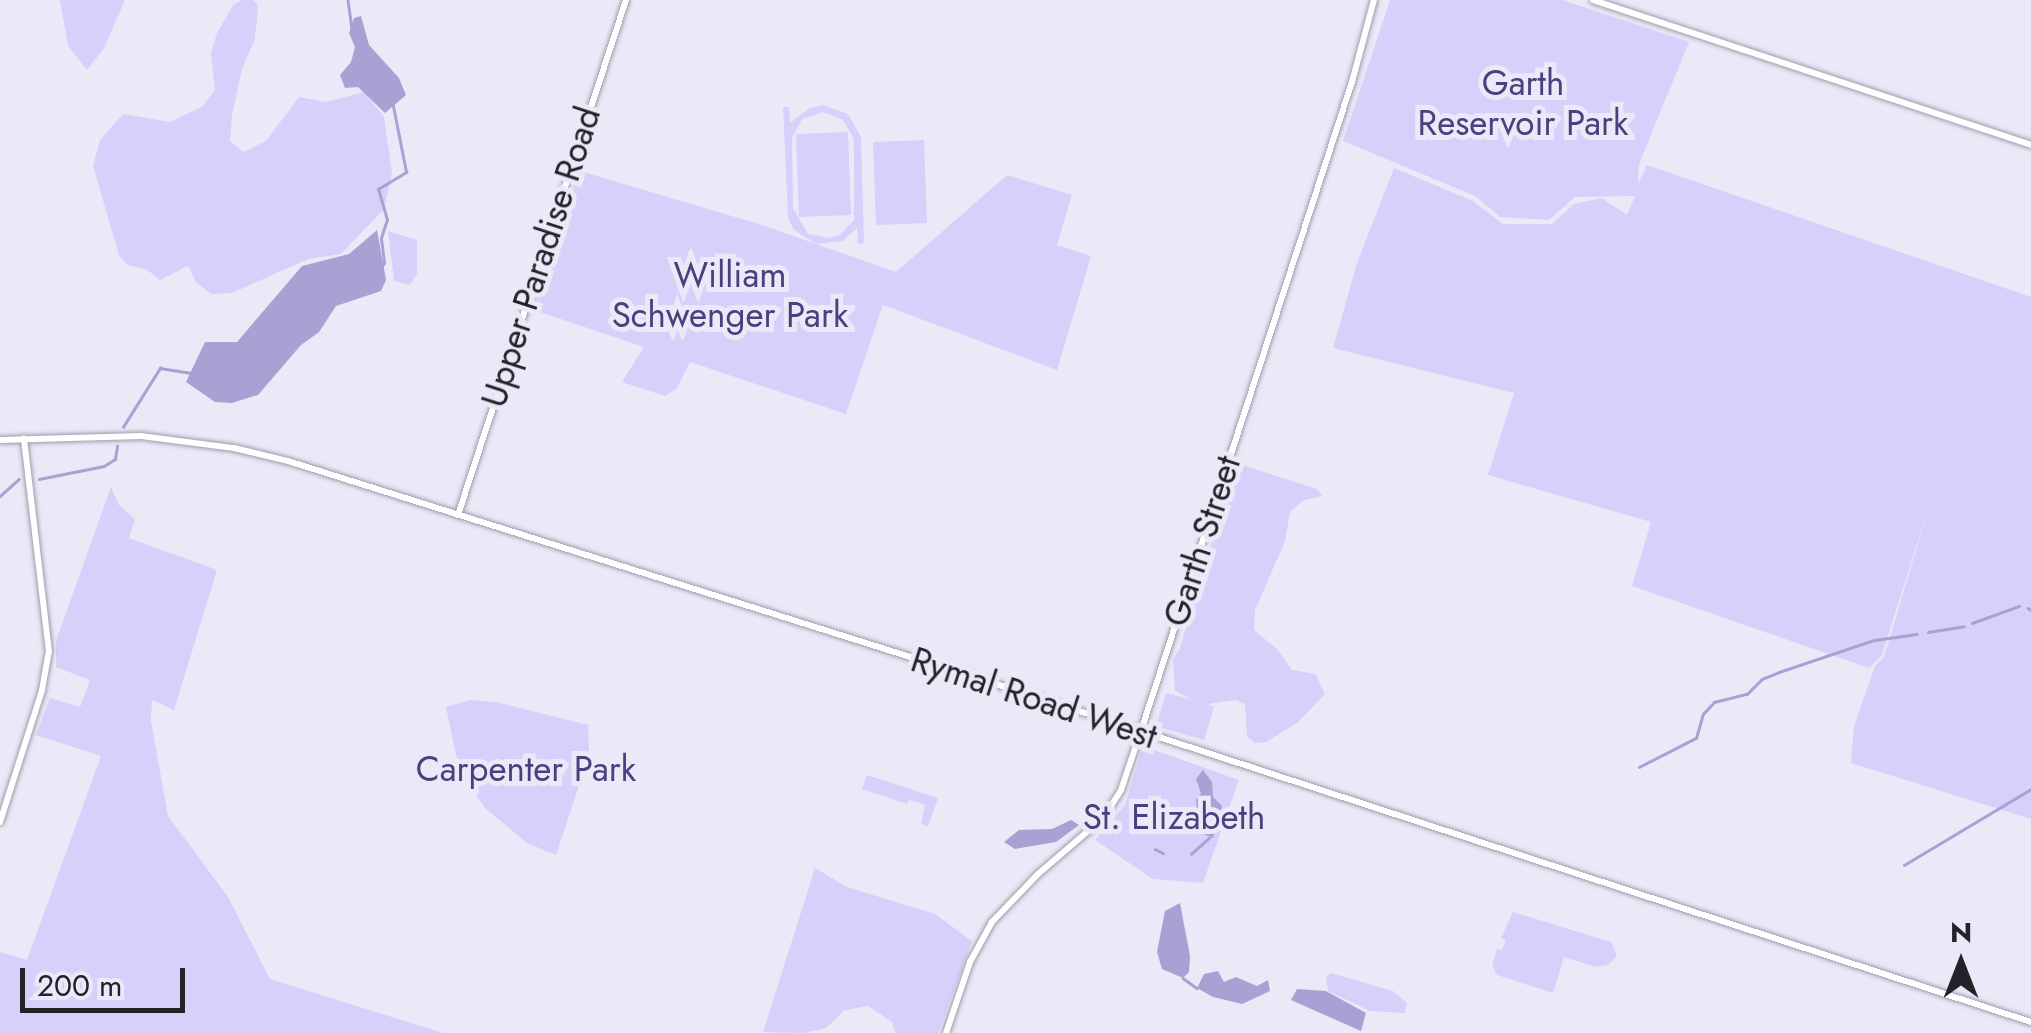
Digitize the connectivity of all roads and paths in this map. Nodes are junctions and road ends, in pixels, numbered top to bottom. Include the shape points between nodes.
1 (626, 0) edge
2 (1374, 0) edge
3 (1593, 0) edge
4 (2031, 145) edge
5 (24, 438) junction
6 (0, 440) edge
7 (458, 515) junction
8 (1140, 734) junction
9 (0, 822) edge
10 (2031, 1022) edge
11 (946, 1033) edge

1 - 7 main road, Upper Paradise Road
2 - 8 main road, Garth Street
3 - 4 main road
5 - 6 main road, Rymal Road West
5 - 7 main road, Rymal Road West via 112,435 234,448
5 - 9 main road via 49,652
7 - 8 main road, Rymal Road West
8 - 10 main road, Rymal Road West
8 - 11 main road, Garth Street via 1103,818 988,928

